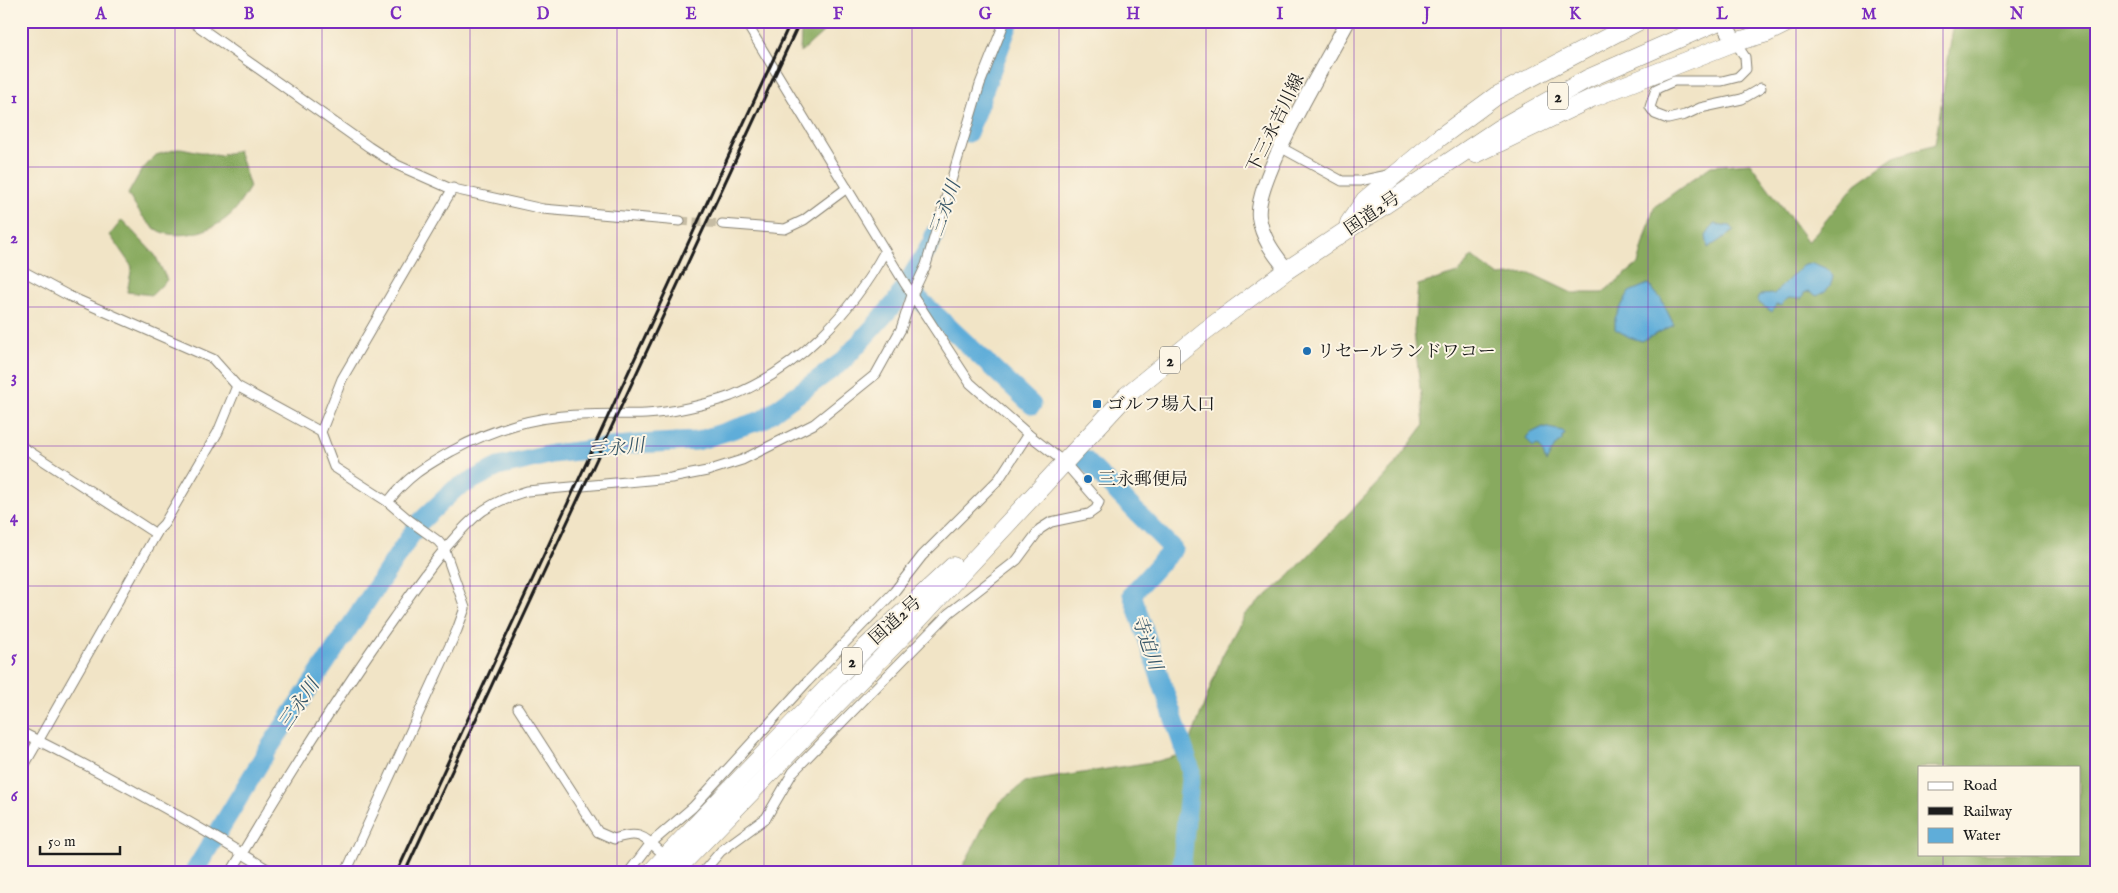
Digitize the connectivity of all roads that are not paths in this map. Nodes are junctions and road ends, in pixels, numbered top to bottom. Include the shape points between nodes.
1 (191, 21) edge
2 (745, 21) edge
3 (1005, 21) edge
4 (1348, 21) edge
5 (1639, 21) edge
6 (1721, 21) edge
7 (1731, 21) edge
8 (1791, 21) edge
9 (1735, 42) junction
10 (1761, 88) dead end
11 (1280, 148) junction
12 (1399, 171) junction
13 (1429, 174) junction
14 (453, 188) junction
15 (847, 188) junction
16 (680, 221) tunnel mouth
17 (722, 224) tunnel mouth
18 (1343, 232) junction
19 (886, 251) junction
20 (21, 270) edge
21 (1286, 270) junction
22 (912, 295) junction
23 (237, 386) junction
24 (321, 432) junction
25 (1028, 434) junction
26 (21, 446) edge
27 (1064, 462) junction
28 (391, 505) junction
29 (156, 534) junction
30 (441, 544) junction
31 (518, 708) dead end
32 (21, 732) edge
33 (38, 740) junction
34 (21, 771) edge
35 (652, 844) junction
36 (660, 851) dead end
37 (239, 852) junction
38 (231, 872) edge
39 (268, 872) edge
40 (346, 872) edge
41 (629, 872) edge
42 (652, 872) edge
43 (674, 872) edge
44 (703, 872) edge

1 - 14 street via 390,160
2 - 15 street
3 - 22 street via 980,84 926,265
4 - 11 main road, 下三永吉川線
5 - 12 highway via 1496,96
6 - 9 main road
6 - 13 highway, 国道2号 / 2 via 1587,79 1500,128
7 - 9 main road
8 - 9 highway via 1767,33
9 - 10 street via 1745,57 1746,69 1738,77 1722,81 1674,81 1656,89 1650,107 1655,114 1668,119 1742,99
9 - 13 highway via 1592,98 1480,153
11 - 12 street via 1342,181 1377,179
11 - 21 main road, 下三永吉川線 via 1261,192 1258,215 1263,235
12 - 18 highway via 1365,200
13 - 18 highway, 国道2号 / 2
14 - 16 street via 543,209
14 - 24 street via 342,379
15 - 17 street via 804,220 785,229
15 - 19 street
18 - 21 highway, 国道2号 / 2
19 - 22 street
19 - 28 street via 838,318 780,370 745,389 708,402 649,414 556,417 508,425 471,440 420,469 397,491
20 - 23 street via 69,296 214,359
21 - 27 highway, 国道2号 / 2 via 1127,395
22 - 25 street via 970,383
22 - 30 street via 901,329 876,374 814,424 742,460 707,471 671,478 527,491 510,496 478,515
23 - 24 street
23 - 29 street via 218,432
24 - 28 street via 334,468
25 - 27 street
25 - 35 street via 999,479 922,556 894,592 693,807
26 - 29 street
27 - 42 highway, 国道2号 / 2 via 867,646
27 - 43 highway, 国道2号 / 2 via 920,618
27 - 44 street via 1094,494 1099,502 1096,509 1089,514 1051,522 1040,530 1017,560 949,613 793,772 766,818 721,851
28 - 30 street
29 - 33 street
30 - 37 street
30 - 40 street via 466,608
31 - 35 street via 598,832 614,839 629,834 643,836
32 - 33 street
33 - 34 street
33 - 37 street
35 - 36 street
35 - 41 street
37 - 38 street
37 - 39 street

